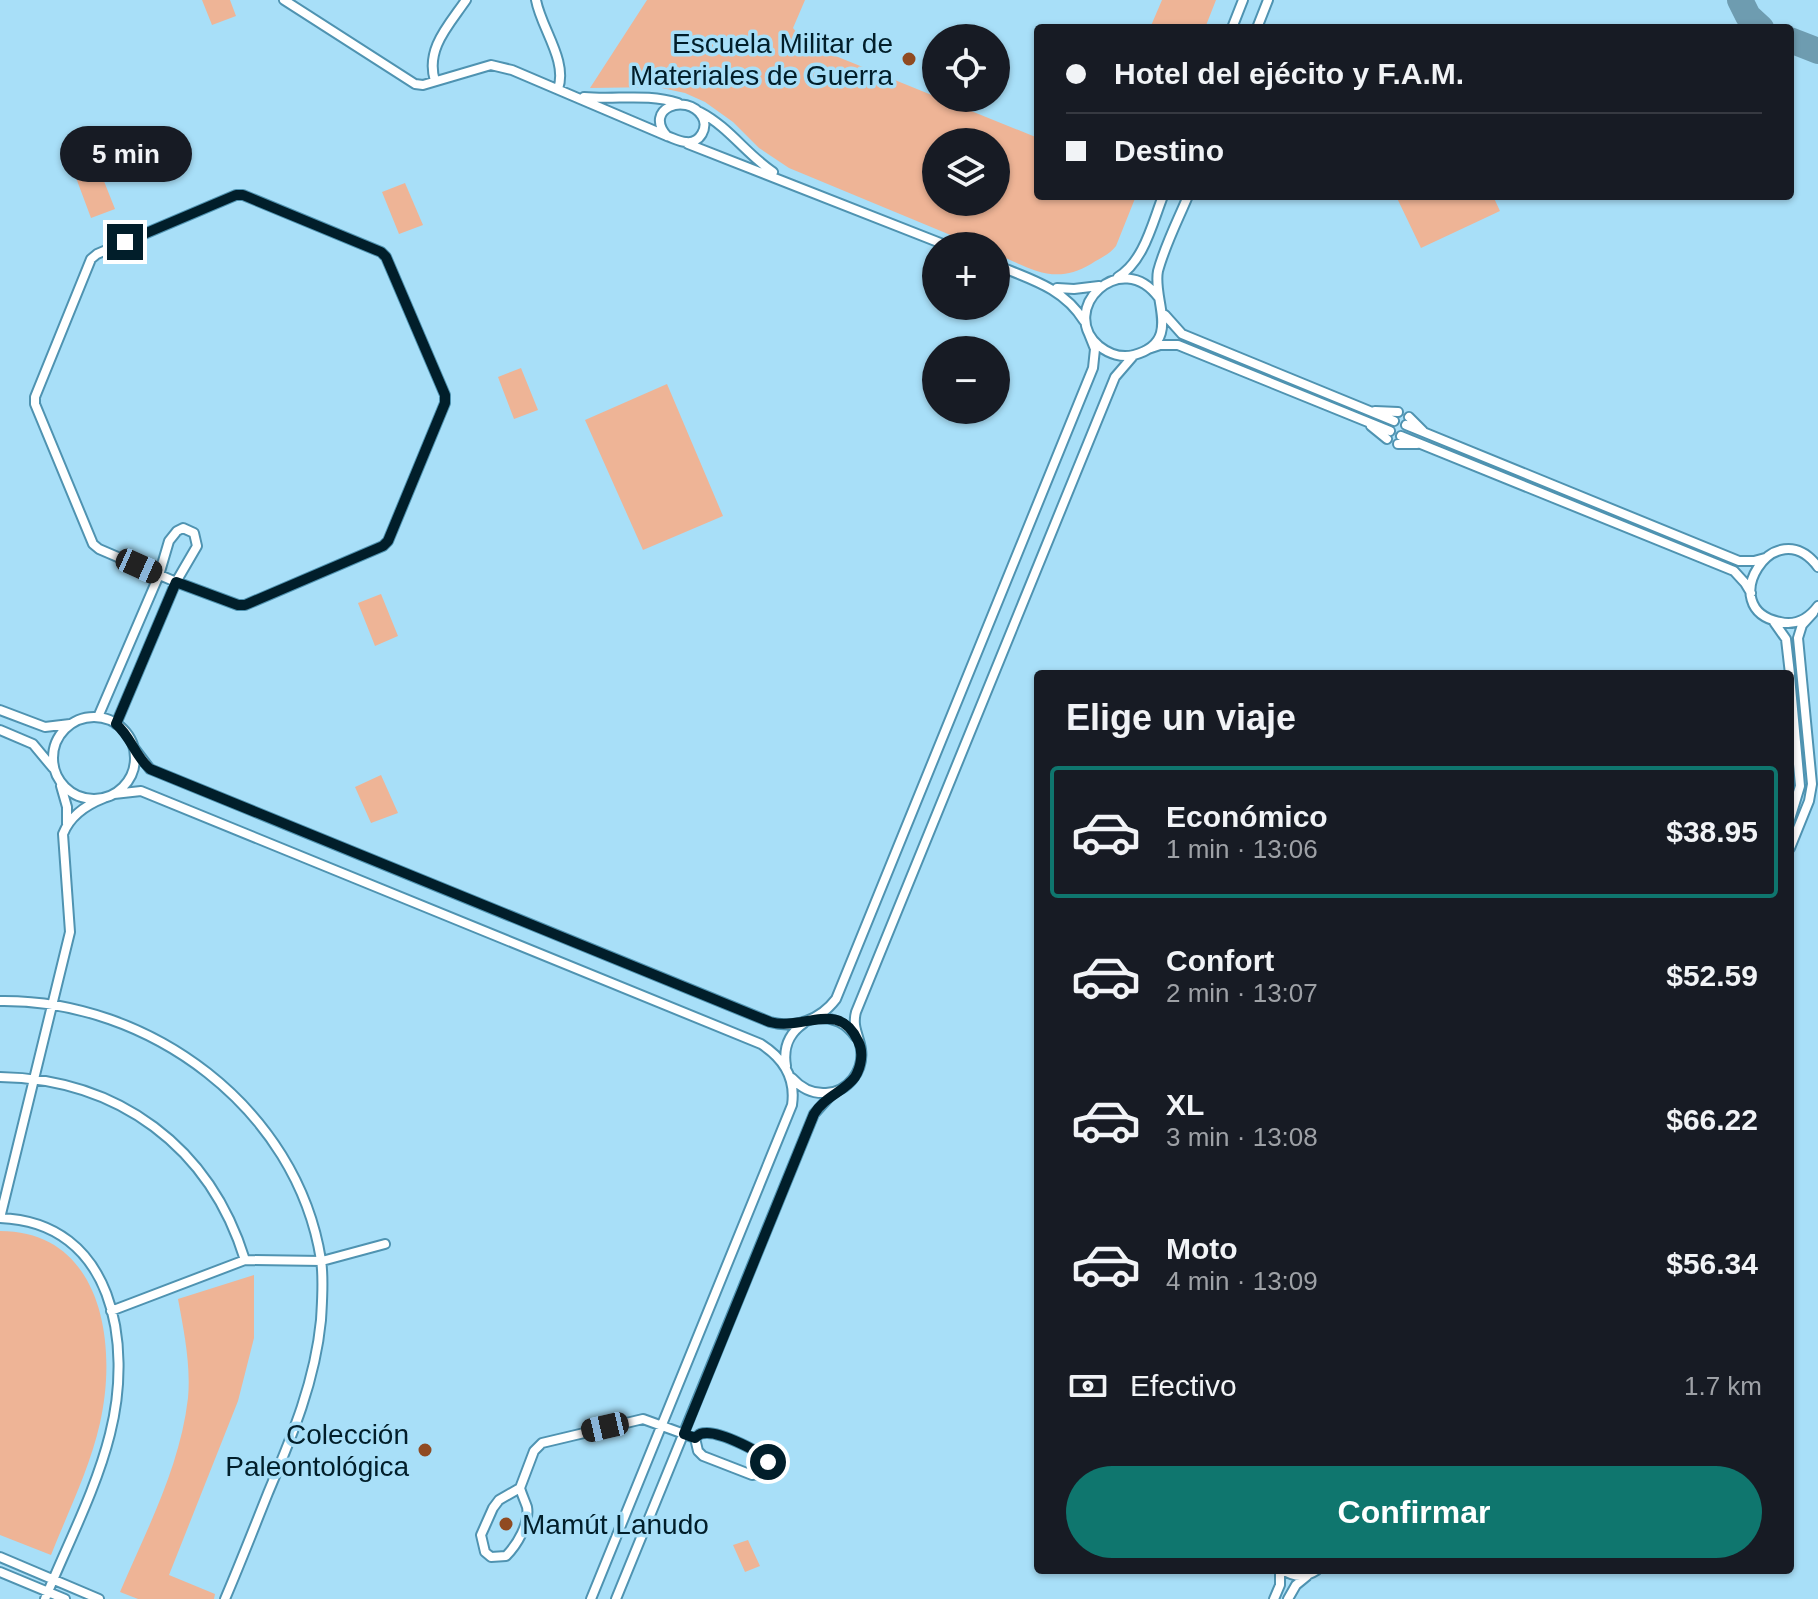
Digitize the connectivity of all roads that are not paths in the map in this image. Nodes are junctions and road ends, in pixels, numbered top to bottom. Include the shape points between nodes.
1 (284, 0) edge
2 (466, 0) edge
3 (536, 0) edge
4 (1243, 0) edge
5 (1268, 0) edge
6 (1234, 24) edge
7 (1259, 24) edge
8 (435, 81) junction
9 (558, 89) junction
10 (568, 93) junction
11 (680, 104) junction
12 (696, 110) junction
13 (667, 136) junction
14 (683, 142) junction
15 (794, 184) junction
16 (1161, 200) edge
17 (1186, 200) edge
18 (922, 236) edge
19 (1010, 271) edge
20 (1107, 282) junction
21 (1052, 288) junction
22 (1161, 303) junction
23 (1086, 324) junction
24 (1089, 334) junction
25 (1144, 351) junction
26 (1134, 355) junction
27 (1396, 416) dead end
28 (1407, 421) dead end
29 (1388, 435) dead end
30 (1400, 440) dead end
31 (1818, 551) edge
32 (1799, 552) junction
33 (1765, 558) junction
34 (1818, 567) edge
35 (159, 575) junction
36 (176, 582) junction
37 (1751, 593) junction
38 (1815, 610) edge
39 (1767, 618) junction
40 (136, 631) junction
41 (151, 637) junction
42 (1789, 670) edge
43 (0, 710) edge
44 (98, 717) junction
45 (1794, 717) edge
46 (78, 720) junction
47 (116, 724) junction
48 (0, 730) edge
49 (134, 748) junction
50 (56, 773) junction
51 (114, 794) junction
52 (104, 798) junction
53 (1794, 809) edge
54 (1794, 817) edge
55 (1802, 819) junction
56 (67, 824) junction
57 (1794, 838) edge
58 (0, 1001) edge
59 (52, 1004) junction
60 (809, 1020) junction
61 (856, 1037) junction
62 (788, 1072) junction
63 (0, 1077) edge
64 (35, 1079) junction
65 (842, 1089) junction
66 (385, 1244) dead end
67 (245, 1260) junction
68 (322, 1261) junction
69 (111, 1311) junction
70 (662, 1425) junction
71 (684, 1434) junction
72 (695, 1438) junction
73 (520, 1488) junction
74 (0, 1557) edge
75 (0, 1572) edge
76 (1281, 1574) edge
77 (1310, 1574) edge
78 (53, 1579) junction
79 (46, 1595) edge
80 (65, 1599) edge
81 (99, 1599) edge
82 (225, 1599) edge
83 (591, 1599) edge
84 (616, 1599) edge
85 (1274, 1599) edge
86 (1288, 1599) edge

1 - 8 street via 407,80 423,85
2 - 8 street via 433,52
3 - 9 street via 560,67
4 - 6 street
5 - 7 street
8 - 9 street via 491,65
9 - 10 street
10 - 11 street via 650,97
10 - 13 street
11 - 12 street
11 - 13 street via 662,115
12 - 14 street via 703,118 703,132 693,142
12 - 15 street
13 - 14 street
14 - 15 street
15 - 18 street
16 - 20 street via 1135,261
17 - 22 street via 1158,271
19 - 21 street
20 - 21 street
20 - 22 street via 1138,280
20 - 23 street via 1091,297
21 - 23 street
22 - 25 street via 1162,327
22 - 27 street via 1182,334 1368,410
23 - 24 street
24 - 26 street via 1103,350
24 - 60 street via 1095,349 1093,368 854,955 836,999
25 - 26 street
25 - 29 street via 1178,345
26 - 61 street via 1115,377 881,949 856,1012
28 - 33 street via 1427,434 1739,561
30 - 37 street via 1734,571
31 - 32 street
32 - 33 street via 1782,550
32 - 34 street
33 - 37 street via 1753,574
35 - 36 street
35 - 36 street via 172,536 188,529 197,546
35 - 36 street via 93,544 35,397 91,259 243,195 386,257 445,403 383,546 245,605
35 - 40 street
36 - 41 street
37 - 39 street
38 - 39 street via 1805,619 1786,623
38 - 55 street via 1798,638 1812,779
39 - 42 street via 1786,639
40 - 41 street
40 - 44 street
41 - 47 street
43 - 46 street via 45,727
44 - 46 street
44 - 47 street
45 - 53 street via 1800,780
46 - 50 street via 57,740
47 - 49 street
48 - 50 street via 33,744
49 - 51 street via 129,779
49 - 60 street via 150,769 770,1022
50 - 52 street via 71,793
50 - 56 street
51 - 52 street
51 - 62 street via 141,791 747,1038 772,1052
52 - 56 street
54 - 55 street
55 - 57 street
56 - 59 street via 62,843 70,932
58 - 59 street
59 - 64 street
59 - 68 street via 116,1020 157,1038 228,1090 283,1159
60 - 61 street via 836,1020
60 - 62 street via 787,1042
61 - 65 street via 860,1066
62 - 65 street via 811,1092
62 - 70 street via 792,1105
63 - 64 street
64 - 67 street via 106,1098 168,1138 216,1193
64 - 69 street via 0,1218 48,1228 78,1248 100,1276
65 - 71 street via 814,1114
66 - 68 street
67 - 68 street
67 - 69 street
68 - 82 street via 320,1323 310,1382
69 - 78 street via 118,1366 114,1415 102,1459
70 - 71 street
70 - 73 street via 643,1419 548,1440 534,1451
70 - 83 street
71 - 72 street
71 - 84 street
72 - 72 street via 714,1434 760,1452 768,1462 765,1473 752,1475 703,1456
73 - 73 street via 499,1500 481,1535 491,1557 506,1556 514,1548 526,1520
74 - 78 street
75 - 79 street
76 - 85 street
77 - 86 street
78 - 79 street
78 - 81 street
79 - 80 street

